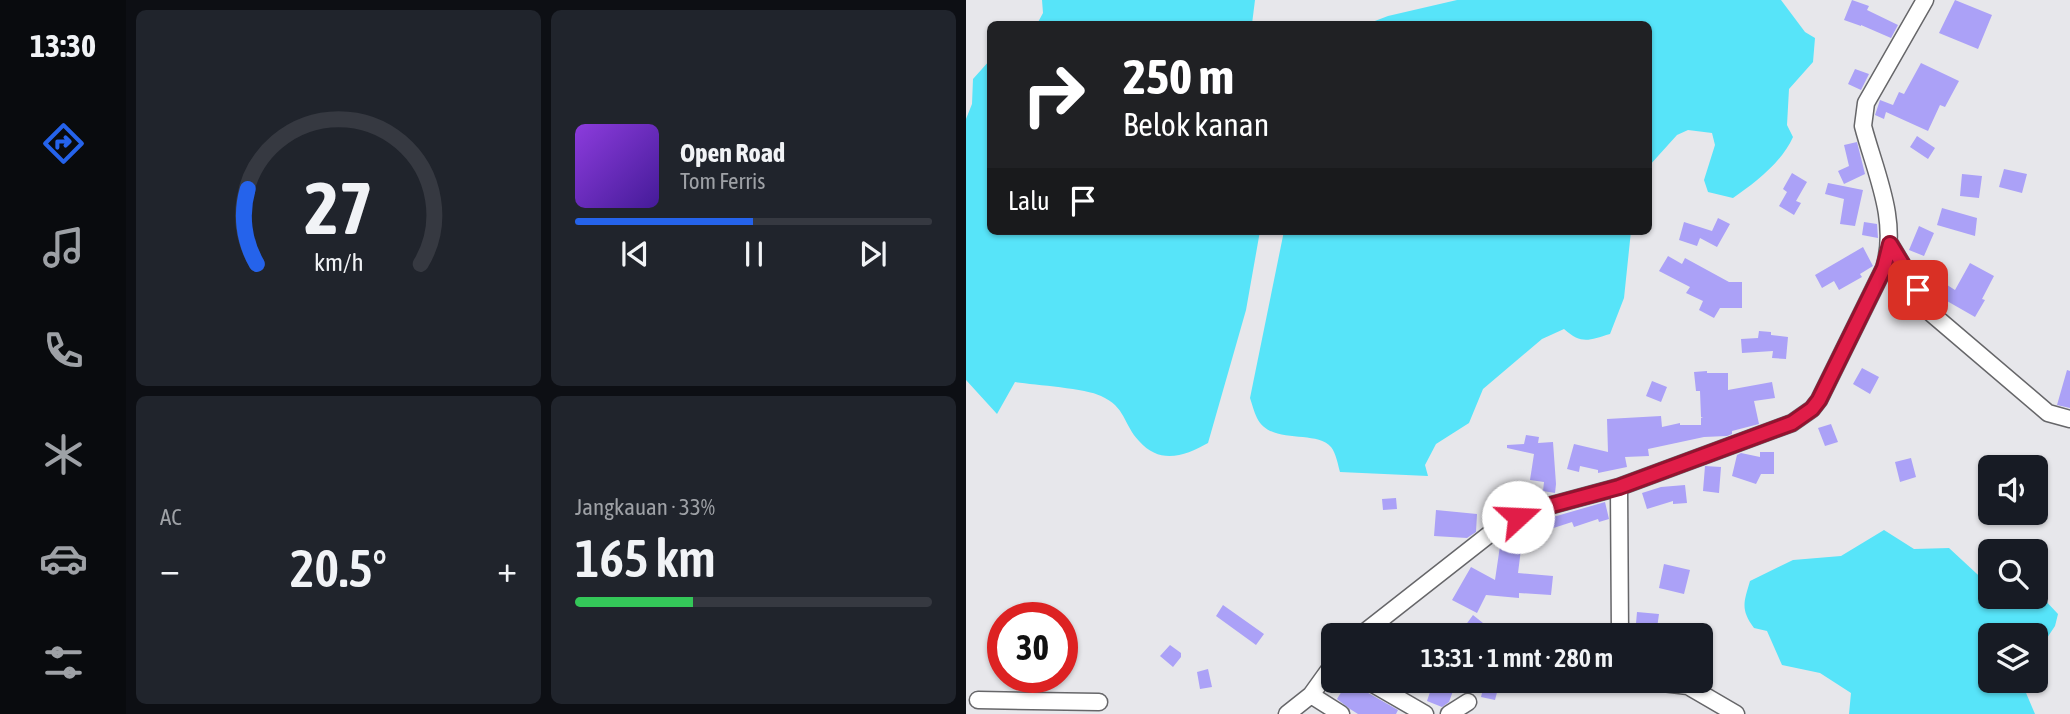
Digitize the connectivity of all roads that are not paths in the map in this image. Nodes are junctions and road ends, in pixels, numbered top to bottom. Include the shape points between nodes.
1 (1925, 0) edge
2 (1890, 244) junction
3 (2070, 419) edge
4 (1619, 487) junction
5 (1376, 623) edge
6 (1619, 623) edge
7 (1321, 681) edge
8 (1389, 693) edge
9 (1700, 693) edge
10 (1311, 695) junction
11 (1099, 702) dead end
12 (974, 705) edge
13 (1070, 708) edge
14 (1287, 714) edge
15 (1341, 714) edge
16 (1425, 714) edge
17 (1448, 714) edge
18 (1462, 714) edge
19 (1736, 714) edge

1 - 2 street via 1863,114 1886,202
2 - 3 street via 1932,314 2048,413
2 - 4 street via 1884,268 1812,409 1792,423
4 - 5 street via 1541,508 1504,524
4 - 6 street
7 - 10 street
8 - 16 street
9 - 19 street
10 - 14 street
10 - 15 street
11 - 13 street
12 - 13 street
17 - 18 street via 1468,702

